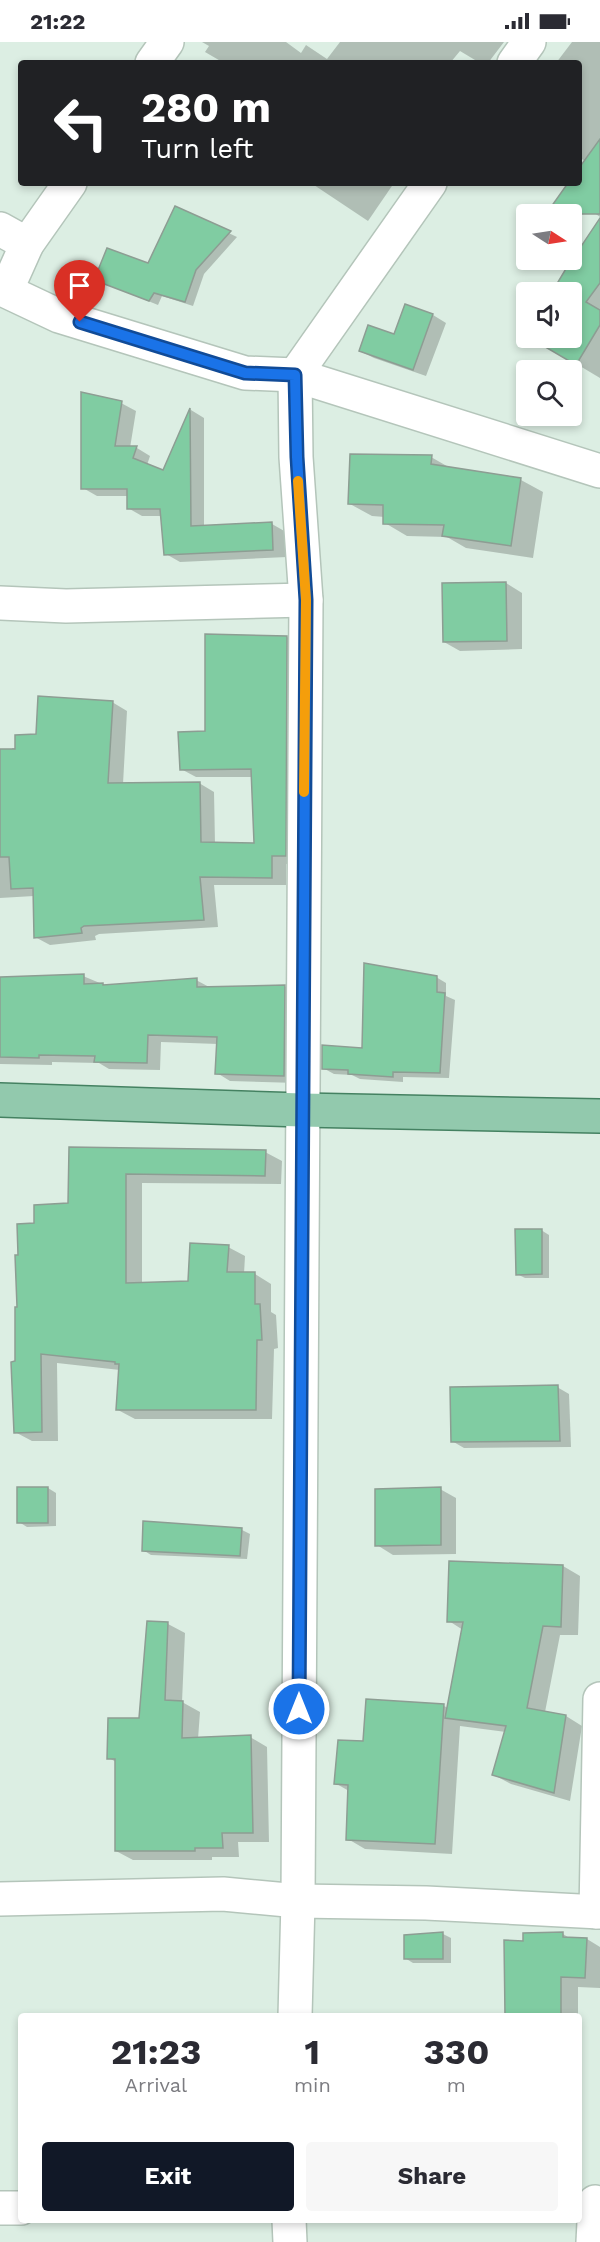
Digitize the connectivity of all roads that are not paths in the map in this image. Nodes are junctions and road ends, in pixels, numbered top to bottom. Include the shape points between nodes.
1 (167, 42) edge
2 (529, 42) edge
3 (154, 60) edge
4 (516, 60) edge
5 (67, 186) edge
6 (428, 186) edge
7 (14, 237) edge
8 (295, 375) junction
9 (600, 471) edge
10 (306, 600) junction
11 (0, 603) edge
12 (0, 1100) edge
13 (302, 1110) junction
14 (600, 1116) edge
15 (600, 1699) edge
16 (0, 1899) edge
17 (298, 1901) junction
18 (598, 1912) edge
19 (295, 2013) edge
20 (591, 2202) edge
21 (0, 2208) edge
22 (18, 2208) edge
23 (289, 2223) edge
24 (290, 2242) edge
25 (593, 2242) edge

1 - 3 street
2 - 4 street
5 - 7 street
6 - 8 street
7 - 8 street via 6,291 59,316 245,373
8 - 9 street
8 - 10 street
10 - 11 street via 66,606
10 - 13 street
12 - 13 main road
13 - 14 main road
13 - 17 street
15 - 18 street
16 - 17 street via 223,1894
17 - 18 street
17 - 19 street
20 - 25 street
21 - 22 street
23 - 24 street

